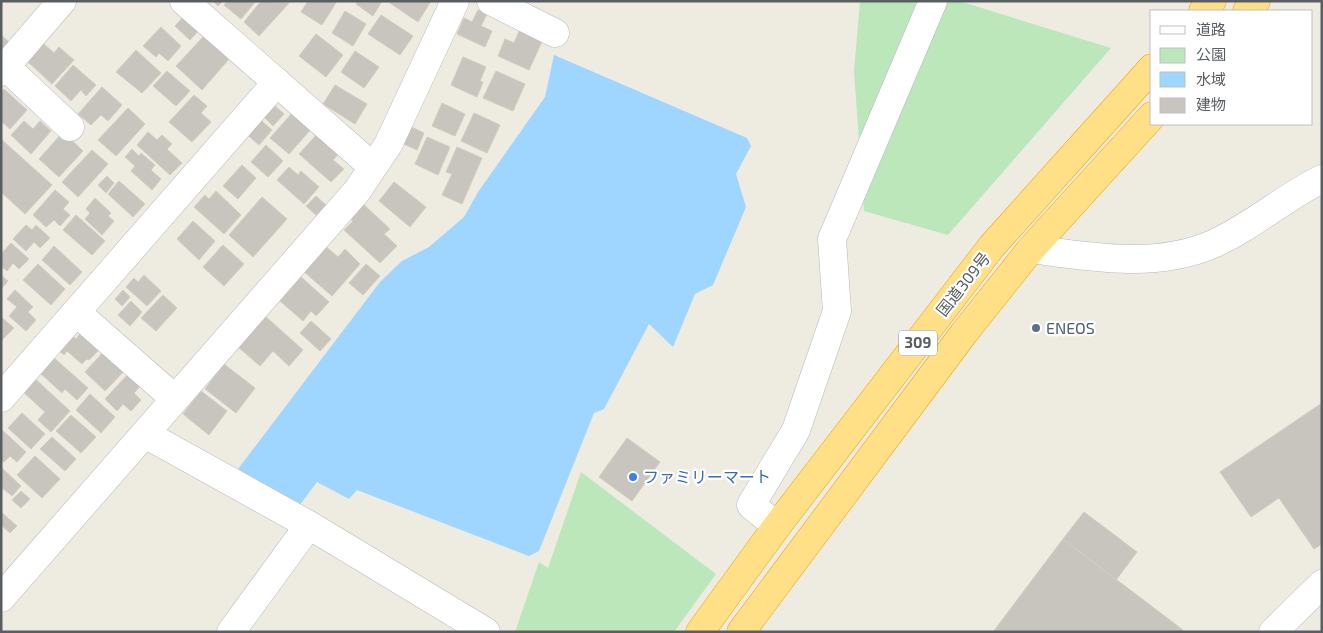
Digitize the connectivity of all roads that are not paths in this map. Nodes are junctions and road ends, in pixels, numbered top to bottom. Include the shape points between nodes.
1 (62, 1) edge
2 (184, 1) edge
3 (456, 1) edge
4 (491, 1) edge
5 (933, 1) edge
6 (555, 33) dead end
7 (3, 70) edge
8 (1150, 70) edge
9 (277, 82) junction
10 (1150, 118) edge
11 (70, 127) dead end
12 (373, 167) junction
13 (1322, 179) edge
14 (1031, 249) junction
15 (76, 312) junction
16 (1, 398) edge
17 (175, 399) junction
18 (145, 434) junction
19 (309, 525) junction
20 (777, 526) junction
21 (1322, 584) edge
22 (1, 598) edge
23 (467, 627) edge
24 (231, 632) edge
25 (700, 632) edge
26 (741, 632) edge
27 (1272, 632) edge

1 - 7 street
2 - 9 street
3 - 12 street via 388,145
4 - 6 street
5 - 20 street via 832,239 837,311 796,430 751,505
7 - 11 street
8 - 20 highway, 国道309号 / 309 via 992,246
9 - 12 street
9 - 15 street
10 - 14 highway, 国道309号 / 309
12 - 17 street via 356,192
13 - 14 street via 1212,244 1160,258 1096,258
14 - 26 highway, 国道309号 / 309 via 952,348
15 - 16 street
15 - 17 street
17 - 18 street
18 - 19 street
18 - 22 street
19 - 23 street
19 - 24 street
20 - 25 highway, 国道309号 / 309
21 - 27 street

